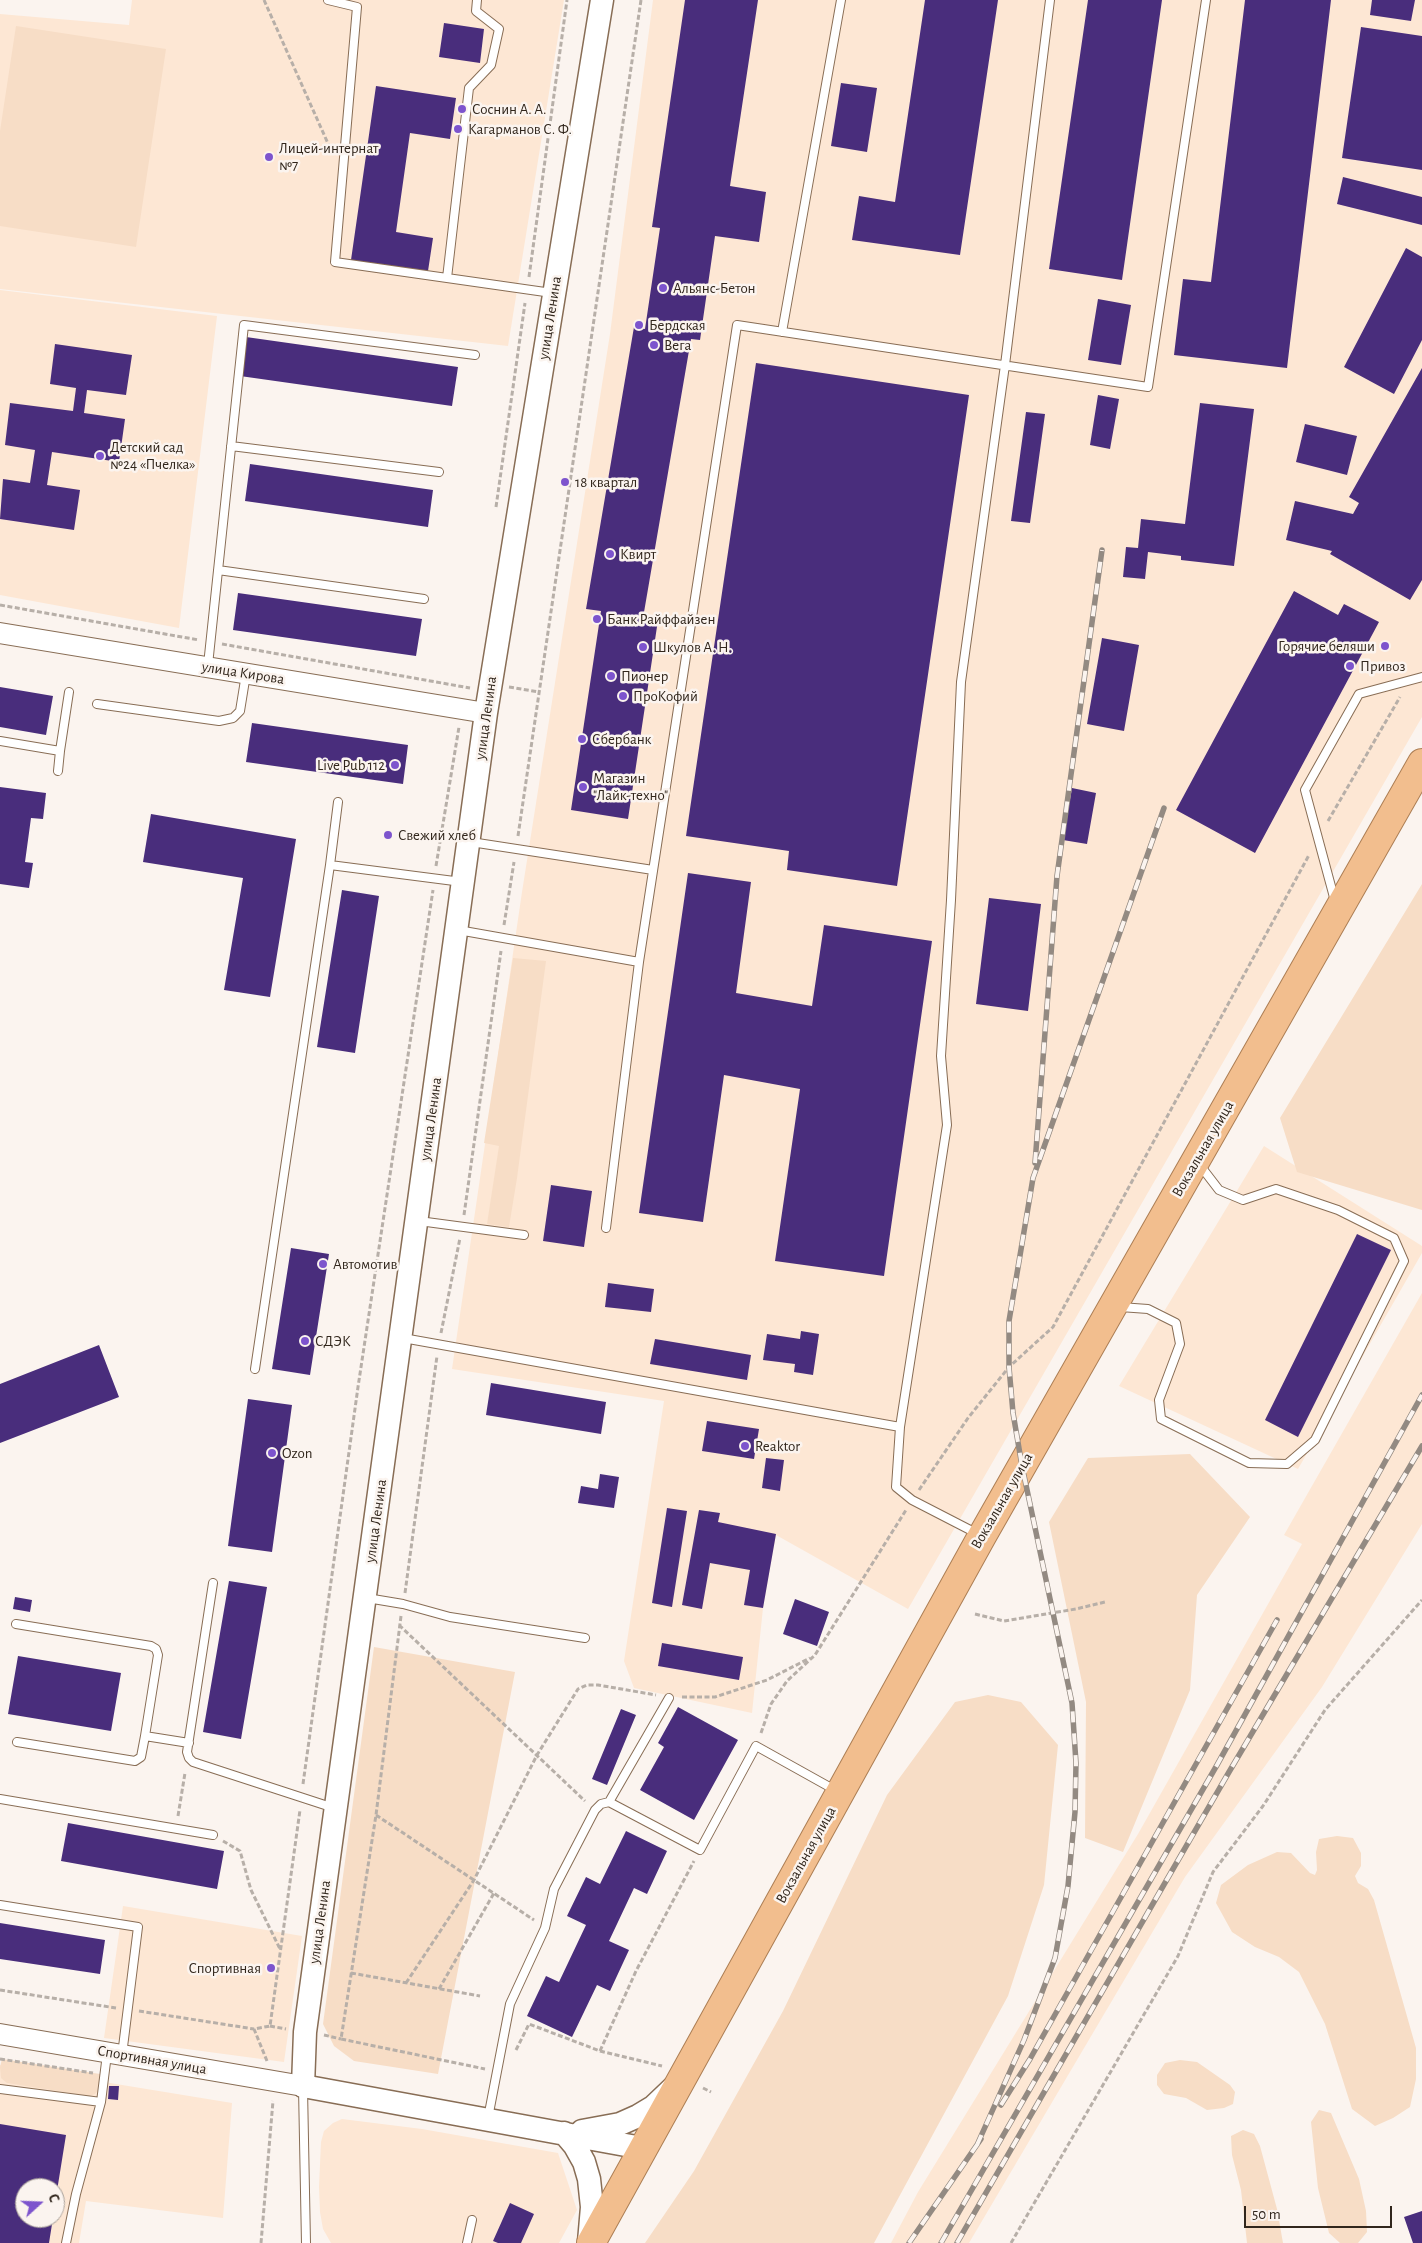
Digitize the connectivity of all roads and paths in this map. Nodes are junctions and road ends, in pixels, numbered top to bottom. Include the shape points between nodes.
1 (264, 0) edge
2 (328, 0) edge
3 (477, 0) edge
4 (602, 0) edge
5 (641, 0) edge
6 (840, 0) edge
7 (1050, 0) edge
8 (1206, 0) edge
9 (342, 174) junction
10 (447, 278) junction
11 (554, 293) junction
12 (782, 332) junction
13 (475, 355) dead end
14 (1005, 365) junction
15 (231, 446) junction
16 (439, 472) dead end
17 (218, 570) junction
18 (424, 599) dead end
19 (0, 633) edge
20 (208, 667) junction
21 (246, 674) junction
22 (1422, 677) edge
23 (1410, 680) junction
24 (471, 688) dead end
25 (69, 692) dead end
26 (97, 704) dead end
27 (462, 709) junction
28 (486, 713) junction
29 (0, 742) edge
30 (60, 751) junction
31 (1422, 763) edge
32 (58, 771) dead end
33 (338, 802) dead end
34 (1317, 840) junction
35 (469, 842) junction
36 (516, 850) junction
37 (330, 865) junction
38 (653, 870) junction
39 (435, 879) junction
40 (464, 882) junction
41 (1338, 911) junction
42 (458, 930) junction
43 (502, 937) junction
44 (639, 962) junction
45 (1196, 1161) junction
46 (417, 1221) junction
47 (462, 1227) junction
48 (606, 1228) dead end
49 (524, 1235) dead end
50 (1113, 1306) junction
51 (401, 1338) junction
52 (439, 1345) junction
53 (255, 1368) dead end
54 (900, 1427) junction
55 (912, 1500) junction
56 (982, 1536) junction
57 (213, 1584) dead end
58 (365, 1598) junction
59 (1422, 1600) edge
60 (1105, 1602) dead end
61 (403, 1604) junction
62 (975, 1614) dead end
63 (16, 1624) dead end
64 (399, 1625) junction
65 (585, 1638) dead end
66 (815, 1655) junction
67 (669, 1698) junction
68 (145, 1736) junction
69 (17, 1742) dead end
70 (189, 1743) junction
71 (756, 1746) junction
72 (537, 1755) junction
73 (189, 1758) junction
74 (840, 1793) junction
75 (301, 1797) junction
76 (0, 1799) edge
77 (609, 1802) junction
78 (336, 1809) junction
79 (595, 1810) junction
80 (376, 1816) junction
81 (176, 1828) junction
82 (213, 1835) joint
83 (700, 1850) junction
84 (474, 1880) junction
85 (494, 1893) junction
86 (0, 1905) edge
87 (544, 1928) junction
88 (280, 1949) junction
89 (351, 1973) junction
90 (406, 1983) junction
91 (439, 1989) junction
92 (480, 1996) dead end
93 (0, 2034) edge
94 (600, 2051) junction
95 (115, 2054) junction
96 (0, 2059) edge
97 (496, 2071) junction
98 (105, 2074) junction
99 (274, 2080) junction
100 (680, 2080) junction
101 (303, 2086) junction
102 (0, 2090) edge
103 (711, 2092) dead end
104 (101, 2102) junction
105 (487, 2120) junction
106 (564, 2133) junction
107 (642, 2148) junction
108 (472, 2220) dead end
109 (66, 2243) edge
110 (261, 2243) edge
111 (306, 2243) edge
112 (467, 2243) edge
113 (590, 2243) edge
114 (1011, 2243) edge

1 - 9 path
2 - 9 lane via 357,7
3 - 10 lane via 476,11 499,29 491,65 469,88
4 - 11 main road, улица Ленина
5 - 36 path
6 - 12 lane
7 - 14 lane
8 - 14 lane via 1148,386
9 - 10 lane via 334,262
10 - 11 lane
11 - 28 main road, улица Ленина
12 - 14 lane
12 - 38 lane via 737,325
13 - 15 lane via 244,325
14 - 54 lane via 961,682 941,1056 948,1125
15 - 16 lane
15 - 17 lane
17 - 18 lane
17 - 20 lane
19 - 20 street, улица Кирова
20 - 21 street, улица Кирова
21 - 26 lane via 240,711 234,718 219,721
21 - 27 street, улица Кирова
22 - 23 lane
23 - 34 path
23 - 34 lane via 1358,694 1305,790
24 - 27 path
25 - 30 lane
27 - 28 street, улица Кирова
27 - 39 path
28 - 35 main road, улица Ленина
29 - 30 lane
30 - 32 lane
31 - 41 highway, Вокзальная улица
33 - 37 lane
34 - 41 lane
34 - 55 path via 1053,1327 1010,1367 968,1418
35 - 36 lane
35 - 40 main road, улица Ленина
36 - 38 lane
36 - 43 path
37 - 39 lane
37 - 53 lane
38 - 44 lane
39 - 40 lane
39 - 75 path
40 - 42 main road, улица Ленина
41 - 45 highway, Вокзальная улица
42 - 43 lane
42 - 46 main road, улица Ленина
43 - 44 lane
43 - 47 path
44 - 48 lane
45 - 50 highway, Вокзальная улица
45 - 50 lane via 1219,1190 1243,1200 1276,1189 1338,1210 1394,1238 1404,1261 1315,1440 1287,1464 1249,1463 1161,1419 1159,1400 1180,1344 1176,1323 1148,1308
46 - 47 lane
46 - 51 main road, улица Ленина
47 - 49 lane
47 - 52 path
50 - 56 highway, Вокзальная улица
51 - 52 lane
51 - 58 main road, улица Ленина
52 - 54 lane
52 - 61 path
54 - 55 lane via 896,1487
55 - 56 lane
55 - 66 path
56 - 74 highway, Вокзальная улица
57 - 70 lane
58 - 61 lane
58 - 78 main road, улица Ленина
59 - 114 path via 1325,1710 1263,1806 1214,1872 1178,1956
60 - 62 path via 1004,1621
61 - 64 path
61 - 65 lane via 450,1617
63 - 68 lane via 156,1649 158,1655
64 - 72 path
64 - 80 path
66 - 67 path via 767,1680 715,1697
66 - 71 path via 787,1681 771,1704
67 - 72 path via 588,1685 578,1690
67 - 77 lane
68 - 69 lane via 141,1757 135,1762
68 - 70 lane
70 - 73 lane
71 - 74 lane
71 - 83 lane
72 - 79 path
72 - 84 path
73 - 75 lane
73 - 81 path
74 - 100 highway, Вокзальная улица
75 - 78 lane
75 - 88 path
76 - 81 lane
77 - 79 lane
77 - 83 lane
78 - 101 main road, улица Ленина via 305,2032
79 - 87 lane via 554,1889
80 - 84 path
80 - 89 path
81 - 82 lane
82 - 88 path via 240,1851 251,1890
83 - 94 path via 636,1970
84 - 85 path
84 - 90 path
85 - 87 path
85 - 91 path
86 - 95 lane via 138,1927
87 - 97 lane via 510,2004
88 - 99 path via 270,2026 254,2029
89 - 90 path
89 - 97 path via 341,2038
90 - 91 path
91 - 92 path
93 - 95 street, Спортивная улица
94 - 97 path via 529,2024 504,2073
94 - 100 path via 661,2066
95 - 98 lane
95 - 99 street, Спортивная улица
96 - 98 path
97 - 105 lane
98 - 104 lane
99 - 101 street, Спортивная улица
99 - 110 path
100 - 103 path
100 - 106 main road via 653,2106 620,2124
100 - 107 highway, Вокзальная улица
101 - 105 main road
101 - 111 lane, улица Ленина
102 - 104 lane
104 - 109 lane
105 - 106 main road
106 - 107 main road
106 - 113 main road via 584,2162 589,2179 592,2208
107 - 113 highway, Вокзальная улица
108 - 112 lane

